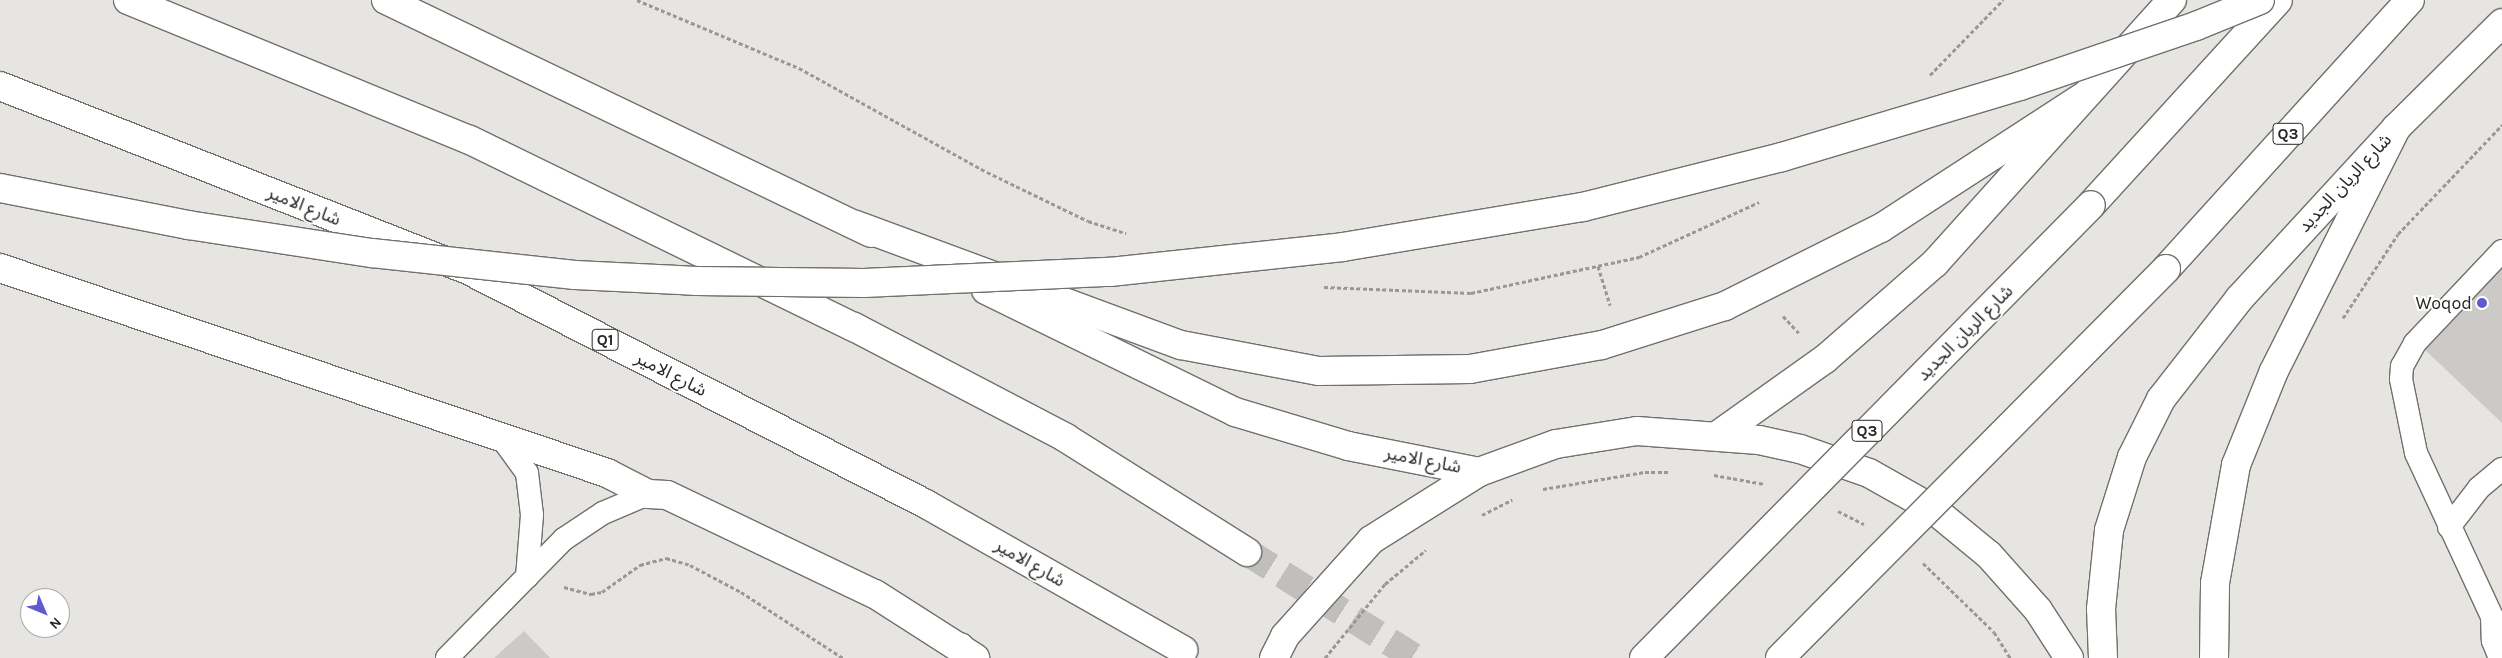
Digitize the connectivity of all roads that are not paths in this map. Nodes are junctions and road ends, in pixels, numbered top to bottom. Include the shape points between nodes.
1 (128, 0) edge
2 (386, 0) edge
3 (2172, 0) edge
4 (2260, 0) edge
5 (2278, 0) edge
6 (2410, 0) edge
7 (2502, 23) edge
8 (0, 86) edge
9 (2081, 98) junction
10 (2396, 128) junction
11 (0, 188) edge
12 (856, 226) junction
13 (2502, 251) edge
14 (0, 268) edge
15 (1718, 435) junction
16 (501, 437) junction
17 (2502, 469) edge
18 (1479, 472) junction
19 (648, 494) junction
20 (2449, 527) junction
21 (1247, 552) tunnel mouth
22 (527, 577) junction
23 (2497, 622) edge
24 (1183, 650) dead end
25 (968, 654) edge
26 (447, 658) edge
27 (1274, 658) edge
28 (1644, 658) edge
29 (1780, 658) edge
30 (2069, 658) edge
31 (2103, 658) edge
32 (2214, 658) edge
33 (2500, 658) edge

1 - 21 main road via 470,140 854,327 1066,438
2 - 12 main road, شارع الامير
3 - 9 main road
4 - 11 main road, bridge via 2196,26 2020,86 1782,157 1583,207 1342,247 1110,272 864,283 697,281 576,275 372,253 188,225
5 - 28 main road, شارع الريان الجديد / Q3, bridge via 2091,205
6 - 29 main road, Q3, bridge via 2166,269
7 - 10 main road, شارع الريان الجديد
8 - 24 main road, شارع الامير / Q1 via 468,270 926,504
9 - 12 main road via 1881,228 1725,306 1624,339 1470,369 1319,371 1181,345
9 - 15 main road via 1935,263 1825,359
10 - 31 main road, شارع الريان الجديد via 2239,299 2162,399 2132,456 2109,530 2101,609
10 - 32 main road via 2278,362 2236,465 2215,583
12 - 18 main road, شارع الامير via 1235,412 1348,446
13 - 20 lane via 2415,343 2402,366 2402,393 2410,431
14 - 16 main road
15 - 18 main road via 1637,431 1556,444
15 - 30 main road via 1800,449 1869,473 1932,509 1990,555 2038,610
16 - 19 main road via 607,473
16 - 22 lane via 527,473 532,515
17 - 20 lane via 2479,488
18 - 27 main road via 1371,540 1285,636
19 - 22 lane via 603,513 564,539
19 - 25 main road via 667,496 796,554 875,594
20 - 23 lane
22 - 26 lane
23 - 33 lane via 2494,641

